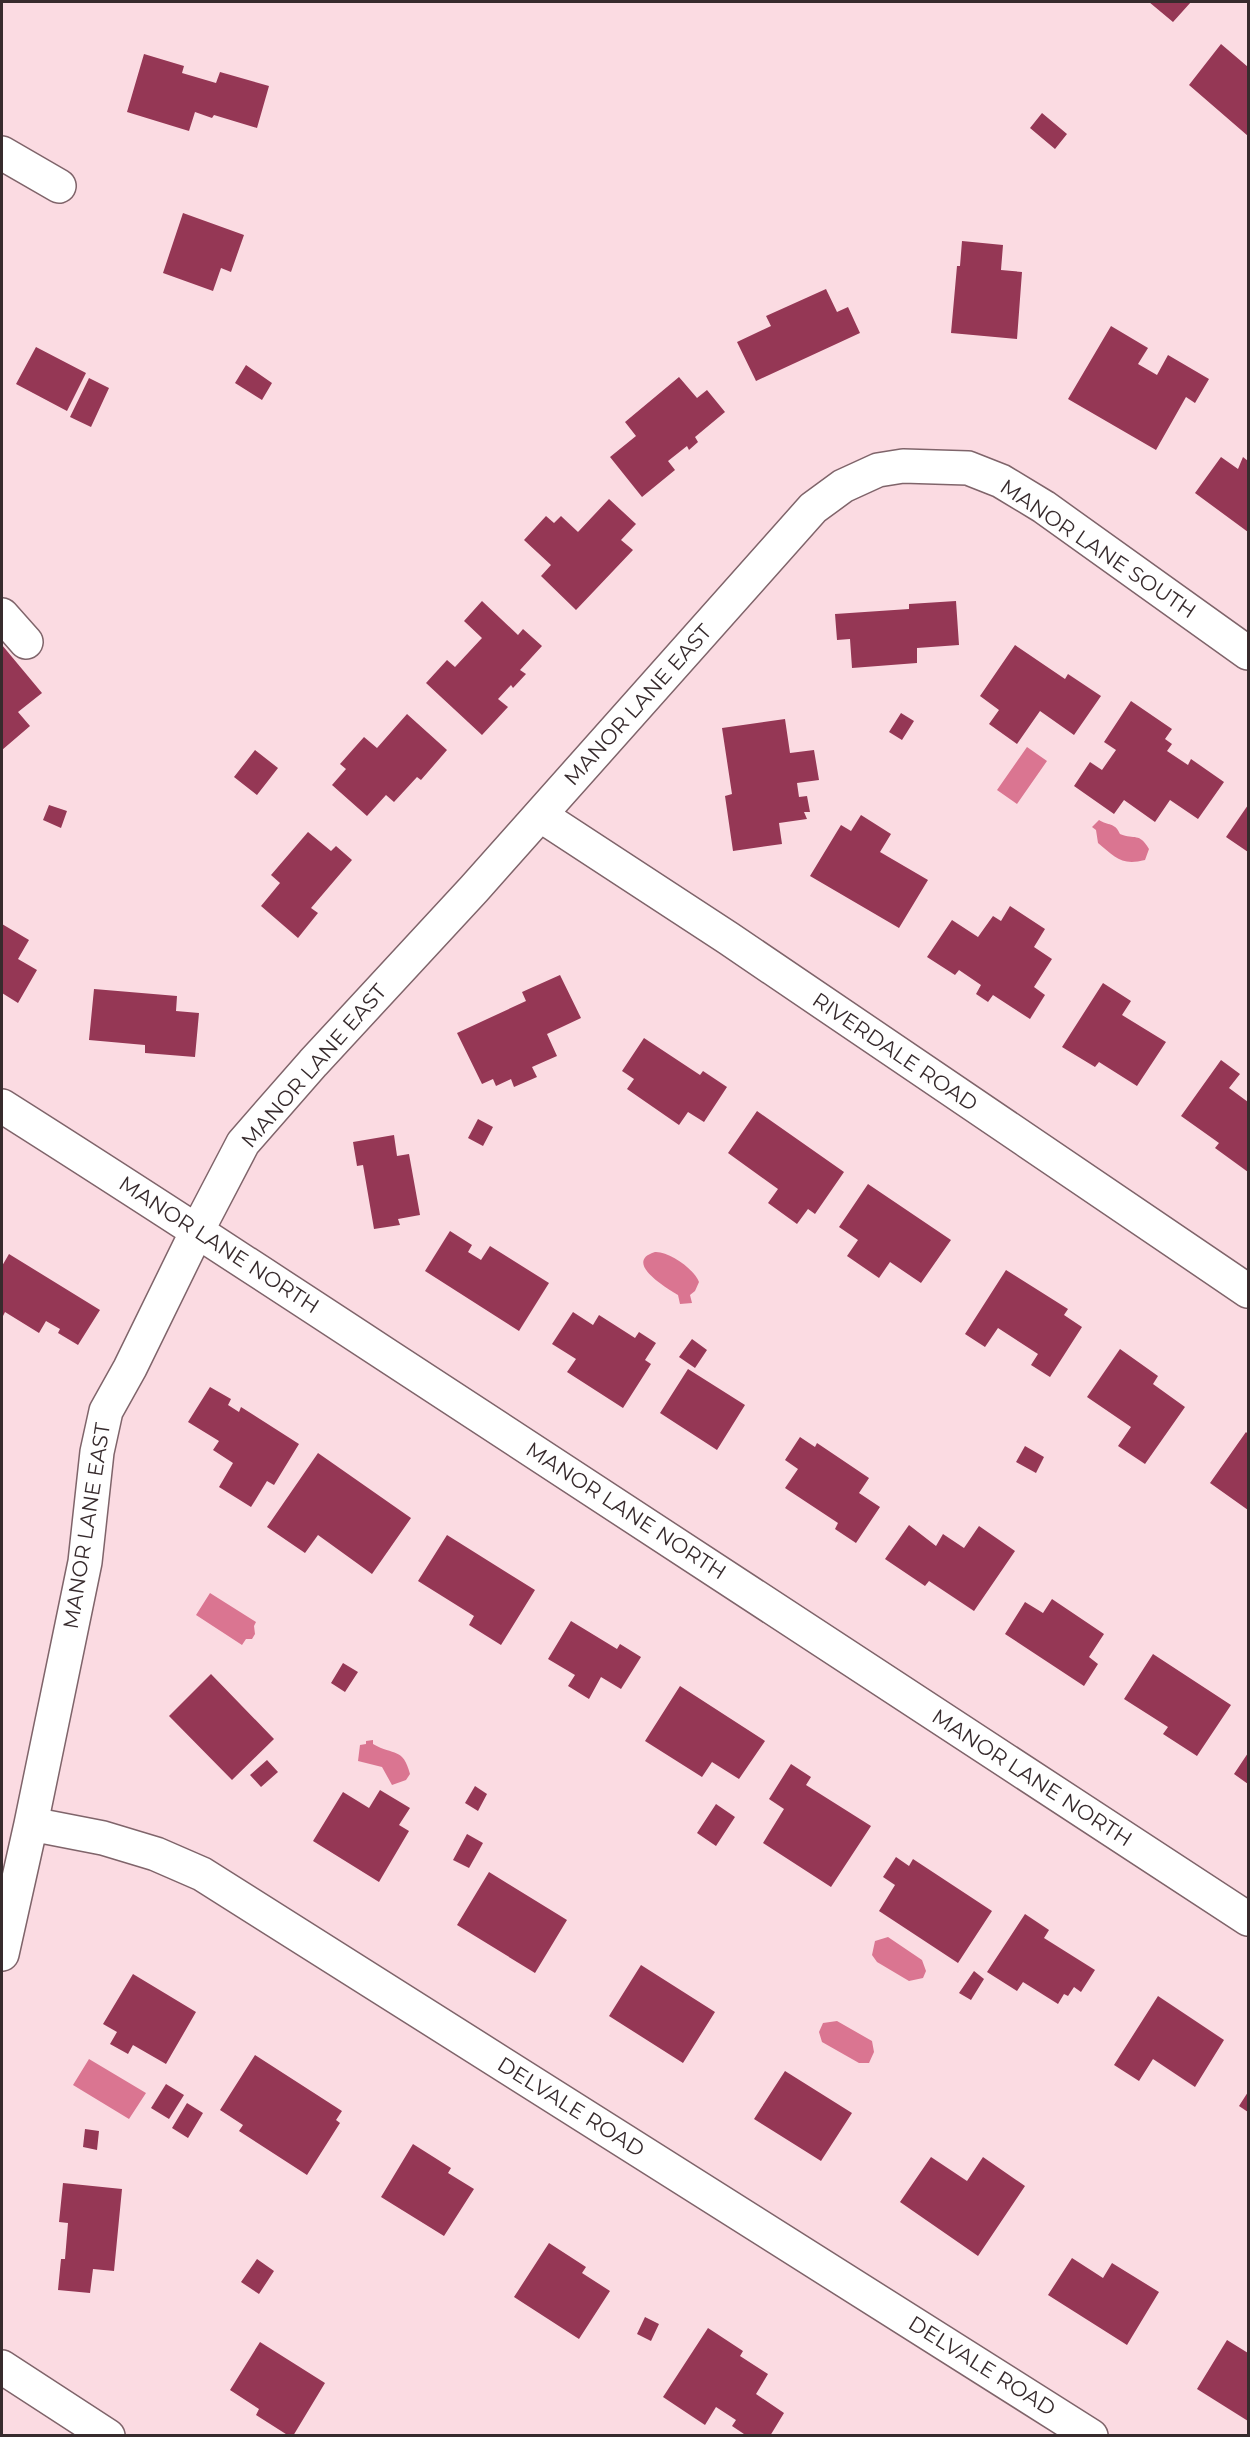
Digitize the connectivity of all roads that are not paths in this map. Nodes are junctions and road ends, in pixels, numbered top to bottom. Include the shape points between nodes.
1 (2, 153) edge
2 (59, 186) dead end
3 (903, 466) joint
4 (2, 615) edge
5 (26, 642) dead end
6 (1248, 653) edge
7 (540, 815) junction
8 (2, 1106) edge
9 (197, 1231) junction
10 (1248, 1291) edge
11 (31, 1824) junction
12 (1248, 1919) edge
13 (2, 1954) edge
14 (2, 2367) edge
15 (108, 2436) edge
16 (1091, 2436) edge

1 - 2 street
3 - 6 street, MANOR LANE SOUTH via 968,468 1001,481 1044,507
3 - 7 street, MANOR LANE EAST via 878,470 843,486 813,508
4 - 5 street
7 - 9 street, MANOR LANE EAST via 243,1143
7 - 10 street, RIVERDALE ROAD
8 - 9 street, MANOR LANE NORTH
9 - 11 street, MANOR LANE EAST via 106,1411 97,1452 85,1562
9 - 12 street, MANOR LANE NORTH
11 - 13 street, MANOR LANE EAST
11 - 16 street, DELVALE ROAD via 103,1838 156,1854 202,1874
14 - 15 street

